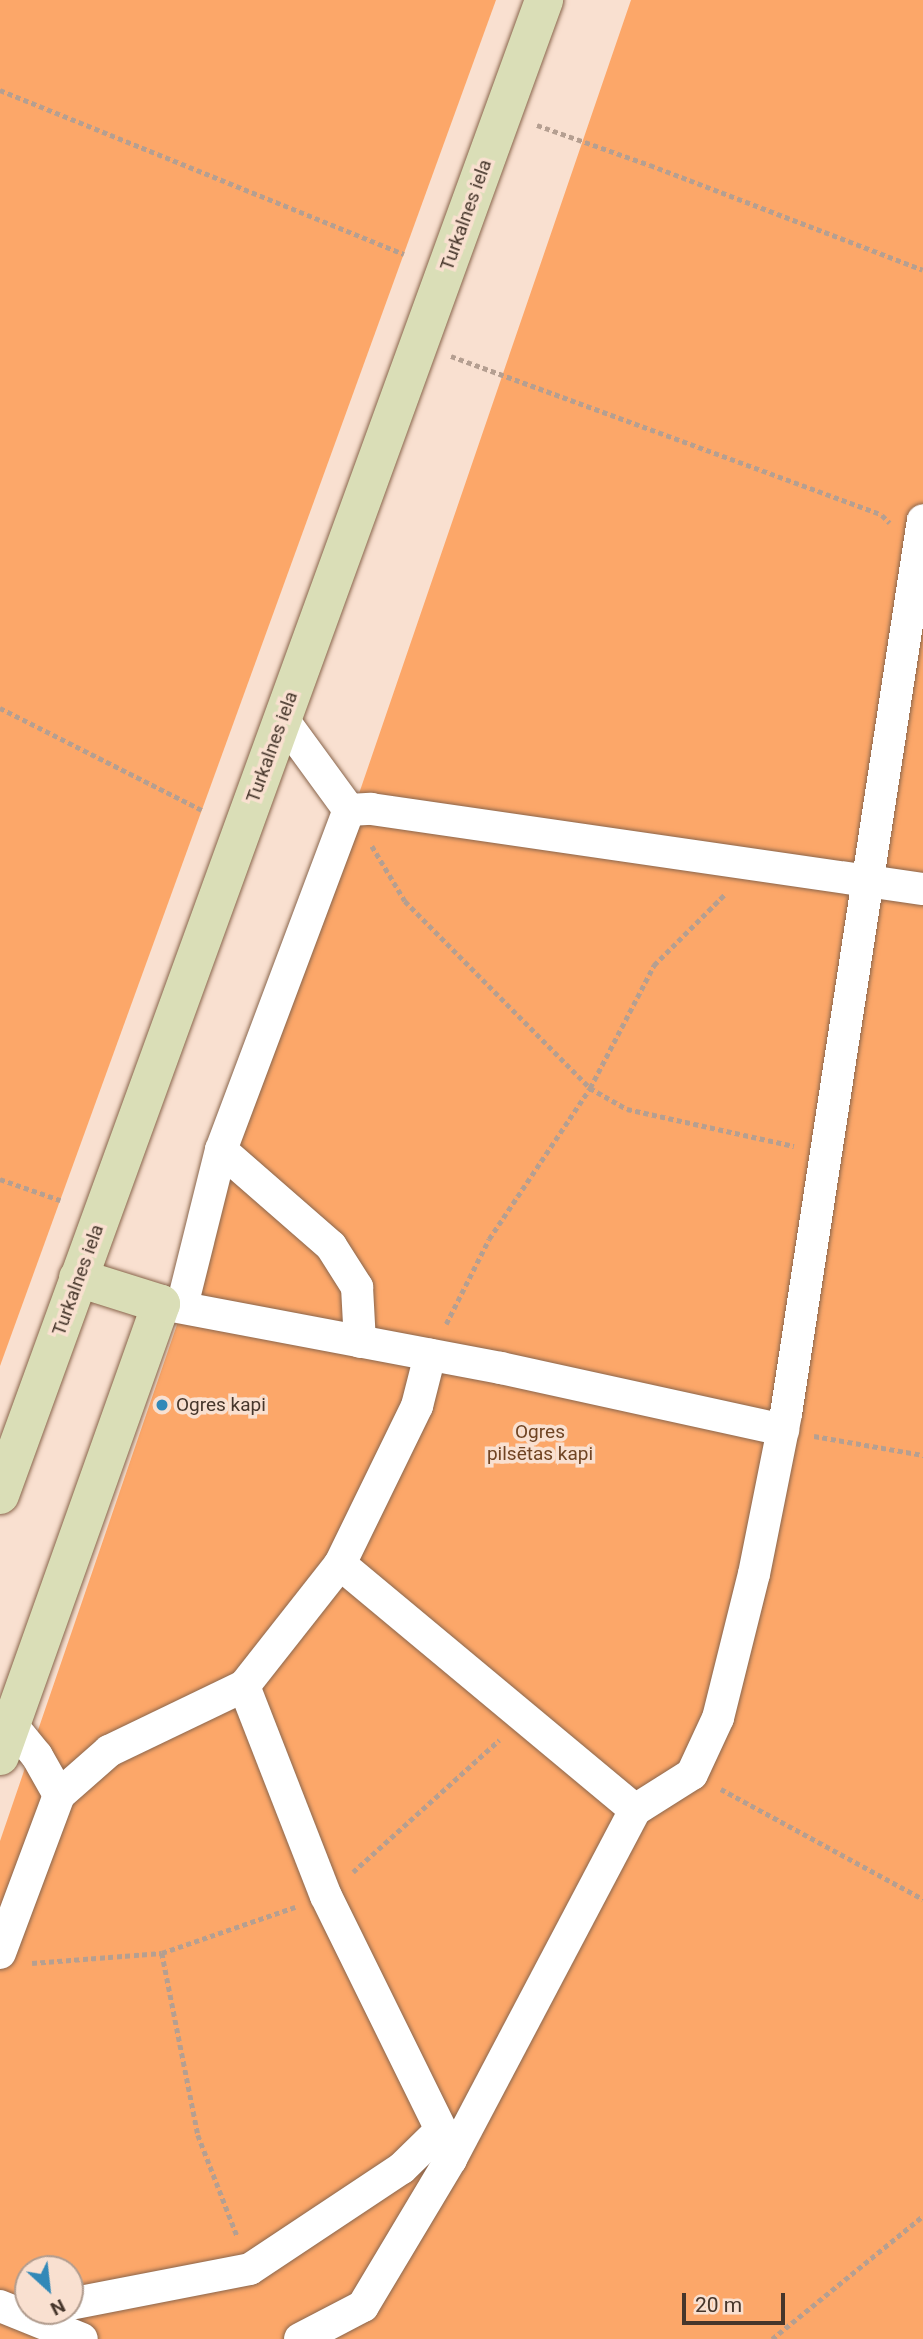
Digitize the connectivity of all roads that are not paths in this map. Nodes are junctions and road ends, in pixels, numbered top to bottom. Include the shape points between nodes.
1 (544, 0) edge
2 (923, 520) edge
3 (282, 718) junction
4 (349, 810) junction
5 (866, 879) junction
6 (923, 889) edge
7 (221, 1150) junction
8 (78, 1278) junction
9 (172, 1305) junction
10 (360, 1342) junction
11 (430, 1355) junction
12 (783, 1430) junction
13 (0, 1495) edge
14 (340, 1564) junction
15 (244, 1686) junction
16 (6, 1740) edge
17 (59, 1795) junction
18 (635, 1810) junction
19 (14, 1958) edge
20 (446, 2144) junction
21 (84, 2302) edge
22 (50, 2325) edge
23 (82, 2339) edge
24 (300, 2339) edge

1 - 3 main road, Turkalnes iela
2 - 5 street
3 - 4 street
3 - 8 main road, Turkalnes iela
4 - 5 street
4 - 7 street
5 - 6 street
5 - 12 street
7 - 9 street
7 - 10 street via 331,1246 357,1287
8 - 9 main road
8 - 13 main road, Turkalnes iela
9 - 10 street
9 - 16 main road
10 - 11 street
11 - 12 street
11 - 14 street via 417,1406
12 - 18 street via 718,1718 692,1774
14 - 15 street
14 - 18 street
15 - 17 street via 109,1751
15 - 20 street via 326,1896
16 - 17 street via 37,1756
17 - 19 street
18 - 20 street
20 - 21 street via 250,2269
20 - 24 street via 363,2306
22 - 23 street

